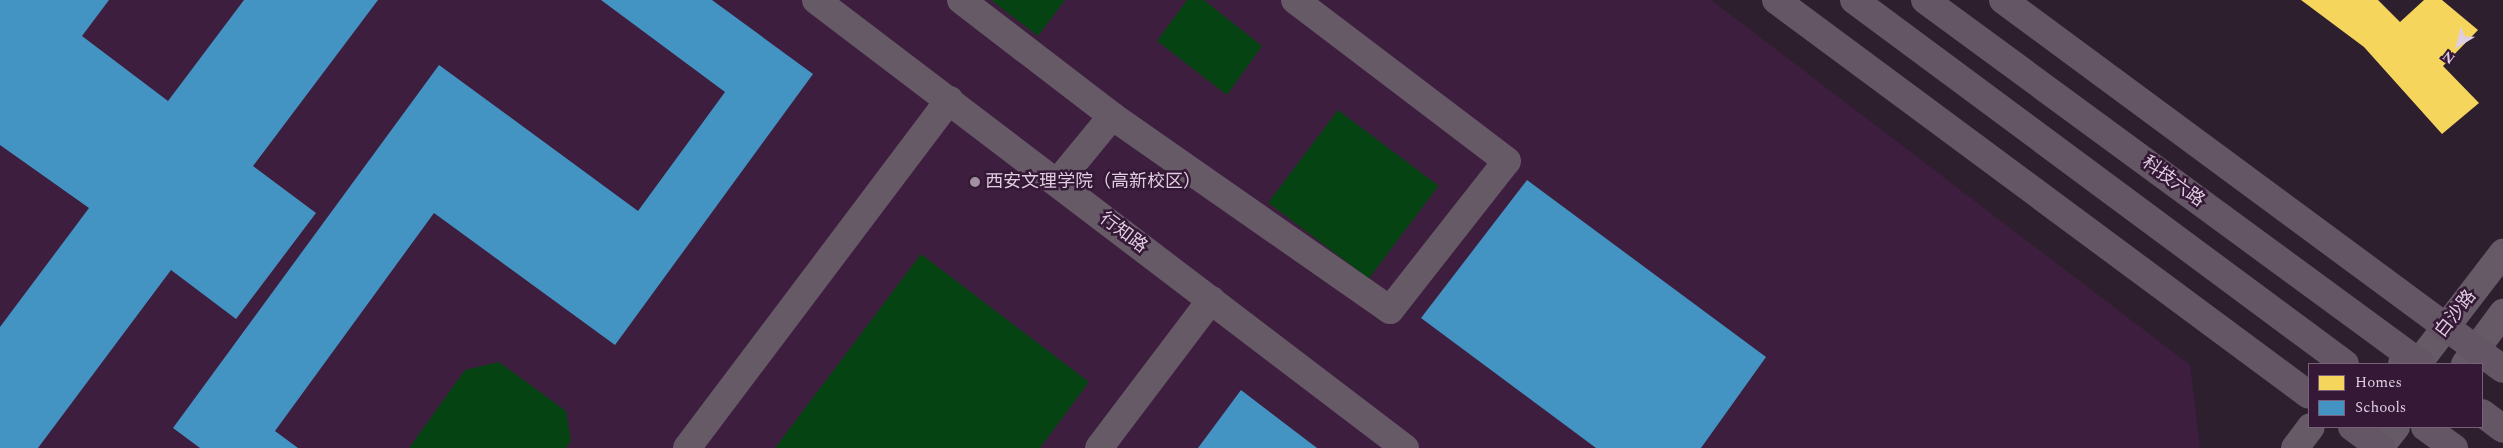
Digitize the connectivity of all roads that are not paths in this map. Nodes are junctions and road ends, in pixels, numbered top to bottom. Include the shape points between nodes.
1 (816, 0) edge
2 (960, 0) edge
3 (1295, 0) edge
4 (1776, 0) edge
5 (1854, 0) edge
6 (1925, 0) edge
7 (2003, 0) edge
8 (948, 100) junction
9 (1112, 116) junction
10 (1057, 183) junction
11 (2503, 253) edge
12 (1211, 300) junction
13 (2503, 313) edge
14 (2445, 327) junction
15 (2471, 356) edge
16 (2344, 363) edge
17 (2413, 363) edge
18 (2415, 363) edge
19 (2503, 368) edge
20 (2308, 394) edge
21 (2483, 414) edge
22 (2310, 428) edge
23 (2354, 428) edge
24 (2426, 428) edge
25 (2503, 429) edge
26 (2384, 442) edge
27 (687, 448) edge
28 (1099, 448) edge
29 (1405, 448) edge
30 (2295, 448) edge
31 (2454, 448) edge

1 - 8 street, 行知路
2 - 9 street
3 - 9 street via 1507,161 1390,310
4 - 20 main road
5 - 16 main road
6 - 17 main road, 科技六路
7 - 14 main road
8 - 10 street, 行知路
8 - 27 street
9 - 10 street
10 - 12 street, 行知路
11 - 14 street, 白沙路
12 - 28 street
12 - 29 street, 行知路
13 - 15 street, 白沙路
14 - 15 main road
14 - 18 street, 白沙路
15 - 19 main road
21 - 25 main road
22 - 30 street
23 - 26 main road
24 - 31 main road

